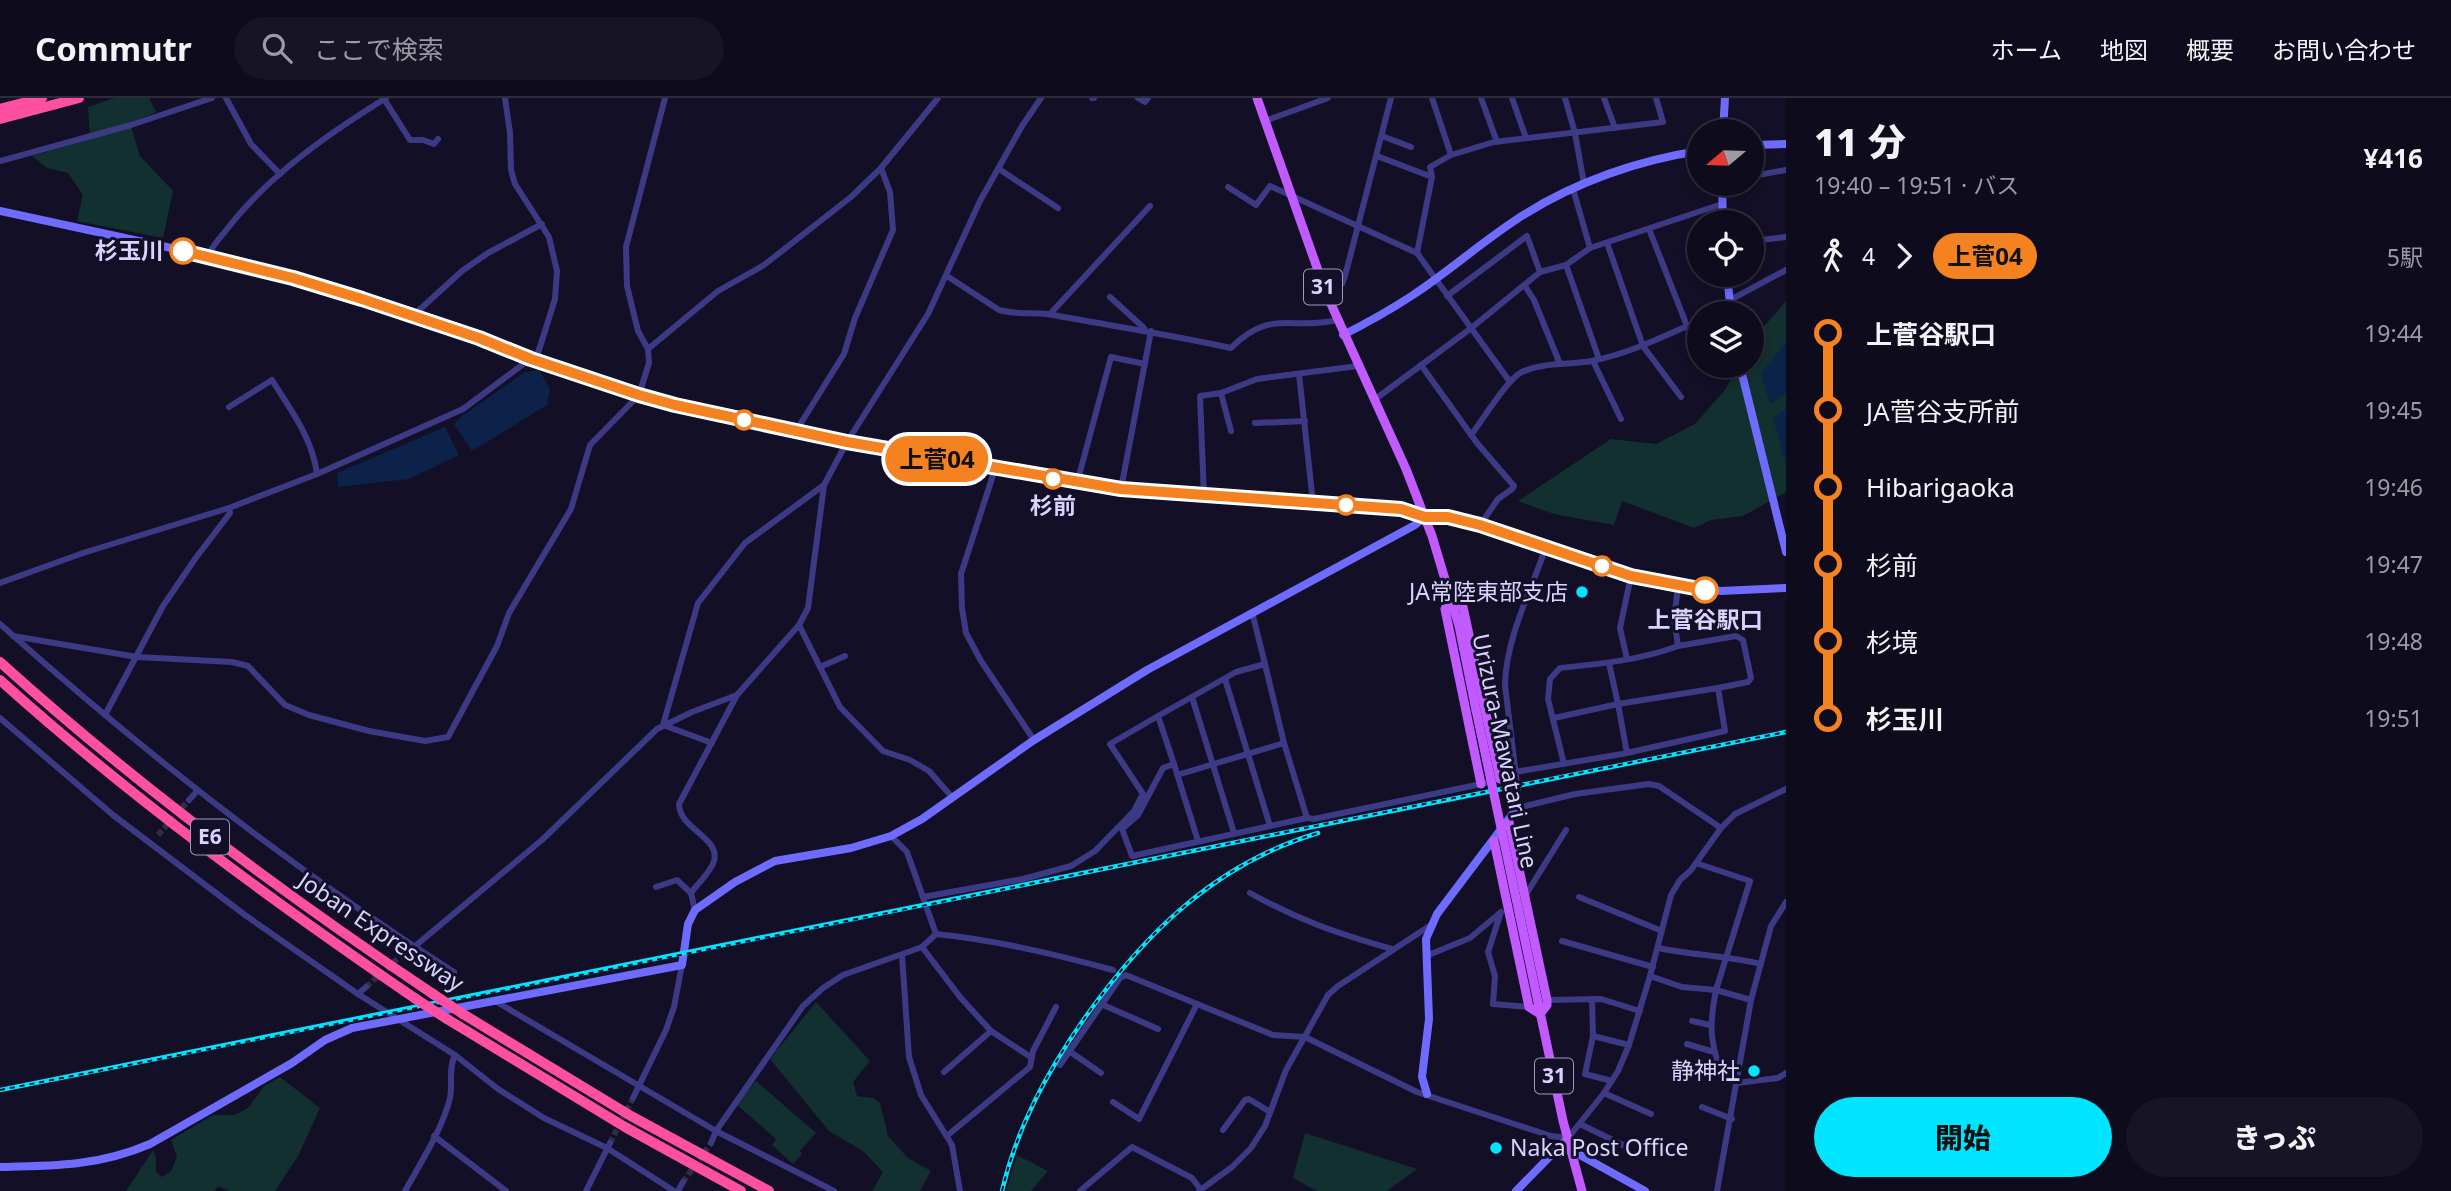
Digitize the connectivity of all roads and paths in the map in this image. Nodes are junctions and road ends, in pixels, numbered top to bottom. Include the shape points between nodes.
1 (42, 98) edge
2 (79, 98) edge
3 (212, 98) edge
4 (226, 98) edge
5 (506, 98) edge
6 (665, 98) edge
7 (938, 98) edge
8 (1138, 98) edge
9 (1148, 98) edge
10 (1257, 98) edge
11 (1328, 98) edge
12 (1391, 98) edge
13 (1432, 98) edge
14 (1481, 98) edge
15 (1512, 98) edge
16 (1565, 98) edge
17 (1604, 98) edge
18 (1656, 98) edge
19 (1725, 98) edge
20 (385, 99) edge
21 (1038, 99) edge
22 (0, 109) edge
23 (0, 119) edge
24 (1724, 119) edge
25 (1265, 121) junction
26 (1615, 128) junction
27 (1575, 133) junction
28 (1382, 136) junction
29 (1526, 138) junction
30 (438, 139) dead end
31 (1497, 142) junction
32 (1786, 144) edge
33 (1764, 145) edge
34 (1411, 146) dead end
35 (1687, 154) edge
36 (1451, 155) junction
37 (1377, 156) junction
38 (0, 160) edge
39 (881, 168) junction
40 (999, 169) junction
41 (1786, 170) edge
42 (280, 174) junction
43 (1764, 174) edge
44 (1432, 177) junction
45 (1584, 184) junction
46 (1228, 187) dead end
47 (1573, 189) junction
48 (1722, 196) edge
49 (1291, 197) junction
50 (1722, 204) junction
51 (1150, 206) dead end
52 (1058, 208) dead end
53 (1722, 210) edge
54 (0, 211) edge
55 (542, 224) junction
56 (1358, 227) junction
57 (1649, 229) junction
58 (1786, 237) edge
59 (1764, 240) edge
60 (1607, 243) junction
61 (1590, 248) junction
62 (1417, 253) junction
63 (208, 256) junction
64 (1566, 265) junction
65 (1786, 270) edge
66 (1540, 272) junction
67 (947, 276) junction
68 (1435, 279) junction
69 (1525, 286) junction
70 (1728, 287) edge
71 (1324, 290) junction
72 (1447, 296) junction
73 (1110, 297) dead end
74 (1730, 300) joint
75 (1050, 314) junction
76 (416, 317) junction
77 (1337, 320) junction
78 (1687, 326) joint
79 (1471, 329) junction
80 (1148, 330) junction
81 (1343, 335) junction
82 (1643, 346) junction
83 (648, 349) junction
84 (531, 359) junction
85 (1596, 360) junction
86 (1145, 364) junction
87 (1560, 364) junction
88 (1421, 365) junction
89 (1358, 366) junction
90 (1299, 373) junction
91 (1743, 378) edge
92 (1510, 382) junction
93 (1221, 393) junction
94 (639, 395) junction
95 (1681, 397) dead end
96 (1374, 400) junction
97 (229, 407) dead end
98 (1621, 419) dead end
99 (1305, 421) junction
100 (1255, 424) dead end
101 (796, 431) junction
102 (1231, 431) dead end
103 (1471, 435) junction
104 (847, 442) junction
105 (995, 469) junction
106 (317, 474) junction
107 (1077, 483) junction
108 (824, 485) junction
109 (1121, 489) junction
110 (1204, 496) junction
111 (1313, 503) junction
112 (229, 508) junction
113 (1425, 517) junction
114 (1480, 525) junction
115 (1546, 547) junction
116 (1786, 552) edge
117 (1631, 576) junction
118 (0, 583) edge
119 (1678, 586) junction
120 (1786, 588) edge
121 (1451, 597) junction
122 (1252, 612) junction
123 (0, 624) edge
124 (799, 625) junction
125 (13, 636) junction
126 (1678, 646) junction
127 (845, 656) dead end
128 (137, 657) junction
129 (1627, 659) junction
130 (0, 662) edge
131 (1609, 663) junction
132 (1265, 664) junction
133 (820, 667) junction
134 (1225, 679) junction
135 (0, 680) edge
136 (1718, 688) junction
137 (737, 695) junction
138 (1192, 697) junction
139 (1618, 704) junction
140 (105, 715) junction
141 (1158, 716) junction
142 (0, 718) edge
143 (1553, 718) junction
144 (663, 725) junction
145 (1034, 740) junction
146 (712, 743) junction
147 (1283, 743) junction
148 (1627, 753) junction
149 (1248, 754) junction
150 (1174, 764) junction
151 (1213, 764) junction
152 (1564, 764) junction
153 (1515, 772) junction
154 (1177, 775) junction
155 (1500, 779) junction
156 (1481, 784) junction
157 (1786, 789) edge
158 (197, 791) junction
159 (951, 797) junction
160 (189, 800) tunnel mouth
161 (1517, 808) junction
162 (1307, 818) junction
163 (1508, 822) junction
164 (1270, 826) junction
165 (1721, 828) junction
166 (1566, 830) dead end
167 (1234, 833) junction
168 (159, 835) tunnel mouth
169 (891, 836) junction
170 (1198, 841) junction
171 (1494, 841) junction
172 (151, 843) junction
173 (1696, 863) junction
174 (656, 887) dead end
175 (691, 892) junction
176 (1250, 893) dead end
177 (1525, 896) junction
178 (923, 897) junction
179 (1579, 897) dead end
180 (1786, 902) edge
181 (1504, 907) junction
182 (695, 910) junction
183 (1431, 925) junction
184 (1662, 932) junction
185 (936, 934) junction
186 (1562, 942) dead end
187 (922, 947) junction
188 (410, 948) junction
189 (1658, 948) junction
190 (1392, 949) junction
191 (902, 955) junction
192 (1426, 956) junction
193 (1727, 957) junction
194 (1761, 964) junction
195 (682, 965) junction
196 (1653, 967) junction
197 (1113, 970) dead end
198 (454, 972) dead end
199 (1650, 976) junction
200 (366, 987) tunnel mouth
201 (1716, 990) junction
202 (358, 994) junction
203 (1592, 999) junction
204 (1547, 1000) junction
205 (1751, 1000) junction
206 (495, 1001) junction
207 (1101, 1004) junction
208 (1197, 1004) junction
209 (1056, 1007) dead end
210 (1529, 1007) junction
211 (1640, 1011) junction
212 (1540, 1014) junction
213 (396, 1019) junction
214 (1692, 1021) dead end
215 (1710, 1025) junction
216 (1158, 1029) dead end
217 (991, 1031) junction
218 (1593, 1036) junction
219 (1305, 1037) junction
220 (1686, 1044) dead end
221 (1629, 1045) junction
222 (1069, 1051) junction
223 (1714, 1052) junction
224 (455, 1055) junction
225 (1032, 1058) junction
226 (1060, 1065) dead end
227 (944, 1072) dead end
228 (1101, 1073) dead end
229 (1786, 1073) edge
230 (1612, 1081) junction
231 (1737, 1081) junction
232 (638, 1087) junction
233 (1604, 1093) junction
234 (1427, 1094) junction
235 (632, 1098) tunnel mouth
236 (1113, 1102) dead end
237 (1702, 1107) dead end
238 (1270, 1112) junction
239 (1651, 1114) dead end
240 (1731, 1119) junction
241 (1580, 1124) junction
242 (1223, 1130) dead end
243 (716, 1132) junction
244 (948, 1135) junction
245 (435, 1136) junction
246 (1568, 1138) junction
247 (712, 1143) tunnel mouth
248 (608, 1146) junction
249 (1625, 1146) dead end
250 (1571, 1150) junction
251 (0, 1167) edge
252 (683, 1182) tunnel mouth
253 (1200, 1190) edge
254 (405, 1191) edge
255 (506, 1191) edge
256 (586, 1191) edge
257 (676, 1191) edge
258 (741, 1191) edge
259 (769, 1191) edge
260 (834, 1191) edge
261 (960, 1191) edge
262 (1080, 1191) edge
263 (1516, 1191) edge
264 (1582, 1191) edge
265 (1645, 1191) edge
266 (1717, 1191) edge

1 - 22 highway
2 - 23 highway
3 - 38 street
4 - 42 street via 251,144
5 - 55 street via 511,170 515,184
6 - 83 street via 626,247 627,286 638,331
7 - 39 street
8 - 9 street via 1145,102
10 - 25 main road, Urizura-Mawatari Line / 31
11 - 25 street
12 - 28 street
13 - 36 street
14 - 31 street
15 - 29 street
16 - 27 street
17 - 26 street
18 - 26 street via 1662,122
19 - 24 street
20 - 30 street via 410,140 434,144
20 - 42 street
21 - 40 street
25 - 49 main road, Urizura-Mawatari Line / 31
26 - 27 street
27 - 29 street
27 - 45 street
28 - 34 street
28 - 37 street
29 - 31 street
31 - 36 street
32 - 33 street
35 - 45 street
36 - 44 street via 1430,167
37 - 44 street
37 - 56 street
39 - 83 street via 811,229 764,265 718,290
39 - 101 street via 890,192 893,230 844,354
40 - 52 street
40 - 67 street
41 - 43 street
42 - 63 street via 238,214
44 - 62 street
45 - 47 street
46 - 49 street via 1256,205 1270,186
47 - 61 street
47 - 68 street via 1500,230
48 - 50 street
49 - 56 street
49 - 71 main road, Urizura-Mawatari Line / 31
50 - 53 street
50 - 57 street
51 - 75 street
54 - 63 street
55 - 76 street via 462,271 416,312
55 - 84 street via 554,251 557,285 538,353
56 - 62 street
56 - 71 street via 1342,284
57 - 60 street
57 - 78 street
58 - 59 street
60 - 61 street
60 - 82 street
61 - 64 street
62 - 68 street
63 - 76 street
64 - 66 street
64 - 85 street
65 - 74 street
66 - 69 street
66 - 72 street via 1527,236
67 - 75 street via 999,310
67 - 104 street
68 - 72 street
68 - 81 street
69 - 79 street
69 - 87 street
70 - 74 street
71 - 77 main road, Urizura-Mawatari Line / 31
72 - 79 street
73 - 80 street
75 - 80 street
76 - 84 street
77 - 80 street via 1264,324 1231,348
77 - 81 main road, Urizura-Mawatari Line / 31
78 - 82 street
79 - 88 street
79 - 92 street
80 - 86 street
81 - 89 main road, Urizura-Mawatari Line / 31
82 - 85 street
82 - 95 street
83 - 94 street via 649,363
84 - 94 street
84 - 106 street via 463,409
85 - 87 street
85 - 98 street
86 - 107 street via 1111,356
86 - 109 street
87 - 92 street via 1522,372
88 - 96 street
88 - 103 street
89 - 90 street
89 - 96 main road, Urizura-Mawatari Line / 31
90 - 93 street via 1257,379
90 - 99 street
91 - 116 street
92 - 103 street
93 - 102 street
93 - 110 street via 1200,396
94 - 101 street
94 - 128 street via 590,445 571,509 509,613 497,646 448,737 425,741 309,715 285,705 248,666
96 - 113 main road, Urizura-Mawatari Line / 31
97 - 106 street via 272,380 306,434
99 - 100 street
99 - 111 street
101 - 104 street
103 - 114 street via 1514,486
104 - 105 street
104 - 108 street
105 - 107 street
105 - 145 street via 961,574 962,608 967,633 981,661
106 - 112 street
107 - 109 street
108 - 124 street via 808,608
108 - 144 street via 745,542 698,603
109 - 110 street
110 - 111 street
111 - 113 street via 1401,509
112 - 118 street
112 - 128 street via 230,513 163,606
113 - 114 street
113 - 121 main road, Urizura-Mawatari Line / 31
113 - 122 street
114 - 115 street
115 - 117 street
115 - 153 street via 1506,668
117 - 119 street
117 - 129 street via 1620,628
119 - 120 street via 1746,592
119 - 126 street via 1674,619
121 - 155 main road via 1463,607
121 - 156 main road via 1445,609
121 - 212 main road, Urizura-Mawatari Line / 31, bridge
122 - 132 street
122 - 145 street
123 - 125 street
124 - 133 street
124 - 137 street
125 - 128 street
125 - 140 street
126 - 129 street
126 - 136 street via 1736,636 1743,640 1751,678
127 - 133 street
128 - 140 street
129 - 131 street
130 - 259 highway, Joban Expressway / E6, bridge via 233,855 344,934 463,1014 631,1116
131 - 139 street
131 - 143 street via 1560,668 1550,679 1548,699
132 - 134 street via 1247,667
132 - 147 street
133 - 159 street via 841,708 870,741 929,771
134 - 138 street
134 - 149 street
135 - 258 highway, Joban Expressway / E6, bridge via 188,836 336,944 613,1121
136 - 139 street
136 - 148 street via 1726,731
137 - 144 street
137 - 146 street
138 - 141 street
138 - 151 street
139 - 143 street
139 - 148 street
140 - 158 street
141 - 150 street
141 - 178 street via 1111,744 1143,794 1134,811 1095,851 1071,866
142 - 172 street
143 - 152 street
144 - 146 street
144 - 188 street via 543,839
145 - 159 street
146 - 175 street via 679,804 683,819 714,851 713,865
147 - 149 street
147 - 162 street
148 - 152 street
149 - 151 street
149 - 164 street
150 - 154 street
150 - 170 street via 1163,768 1138,815 1122,829 1132,856
151 - 154 street
151 - 167 street
152 - 153 street
153 - 155 street
153 - 161 street
154 - 170 street
155 - 156 street
156 - 162 street
157 - 165 street via 1735,814
158 - 160 street
158 - 188 street
159 - 169 street
161 - 163 street
161 - 165 street via 1649,784 1660,786
162 - 164 street
163 - 171 street
163 - 177 main road
164 - 167 street
165 - 173 street
166 - 177 street
167 - 170 street
168 - 172 street
169 - 178 street via 907,852
169 - 182 street via 775,861
171 - 181 main road
171 - 183 street
172 - 202 street
173 - 184 street via 1671,895
173 - 193 street via 1750,881
174 - 175 street via 677,880
175 - 182 street
176 - 190 street via 1332,932
177 - 204 main road
178 - 185 street
179 - 184 street
180 - 194 street via 1771,926
181 - 192 street via 1470,939
181 - 210 main road
181 - 210 street via 1488,952 1495,975 1493,1004
182 - 195 street via 688,924
183 - 190 street
183 - 192 street
184 - 189 street
185 - 187 street
185 - 197 street via 1042,950
186 - 196 street
187 - 191 street
187 - 217 street
188 - 198 street
189 - 193 street
189 - 196 street
190 - 219 street via 1328,995
191 - 243 street via 843,975 803,1006
191 - 244 street via 909,1057 921,1095
192 - 234 street via 1429,1019 1422,1082
193 - 194 street
193 - 201 street
194 - 205 street
195 - 206 street
195 - 232 street via 667,1030
196 - 199 street
199 - 201 street via 1682,987
199 - 211 street
200 - 202 street
201 - 205 street
201 - 215 street
202 - 213 street
203 - 204 street
203 - 211 street
203 - 218 street
204 - 212 main road
205 - 231 street
206 - 213 street
206 - 232 street
207 - 208 street via 1126,975
207 - 216 street
207 - 222 street
208 - 219 street via 1273,1035
208 - 236 street via 1139,1119
209 - 225 street
210 - 212 main road
211 - 221 street
212 - 246 main road, Urizura-Mawatari Line / 31
213 - 224 street
213 - 251 street via 337,1033 130,1153 87,1164
214 - 215 street
215 - 223 street
217 - 225 street
217 - 227 street
218 - 221 street
218 - 230 street via 1585,1074
219 - 234 street
219 - 238 street
220 - 223 street
221 - 230 street
222 - 226 street
222 - 228 street
223 - 231 street via 1721,1074
224 - 245 street via 450,1096
224 - 248 street via 544,1118
225 - 244 street via 1030,1067
229 - 231 street via 1778,1078
230 - 233 street
231 - 240 street
232 - 235 street
232 - 243 street
233 - 239 street
233 - 241 street
234 - 246 street
237 - 240 street
238 - 242 street via 1245,1100
238 - 253 street via 1251,1148
240 - 266 street
241 - 246 street
241 - 249 street
243 - 247 street
243 - 260 street
244 - 261 street
245 - 254 street
245 - 255 street
246 - 250 main road, Urizura-Mawatari Line / 31
246 - 263 street
248 - 256 street
248 - 257 street
250 - 264 main road, Urizura-Mawatari Line / 31
250 - 265 street
252 - 257 street
253 - 262 street via 1192,1178 1132,1147

